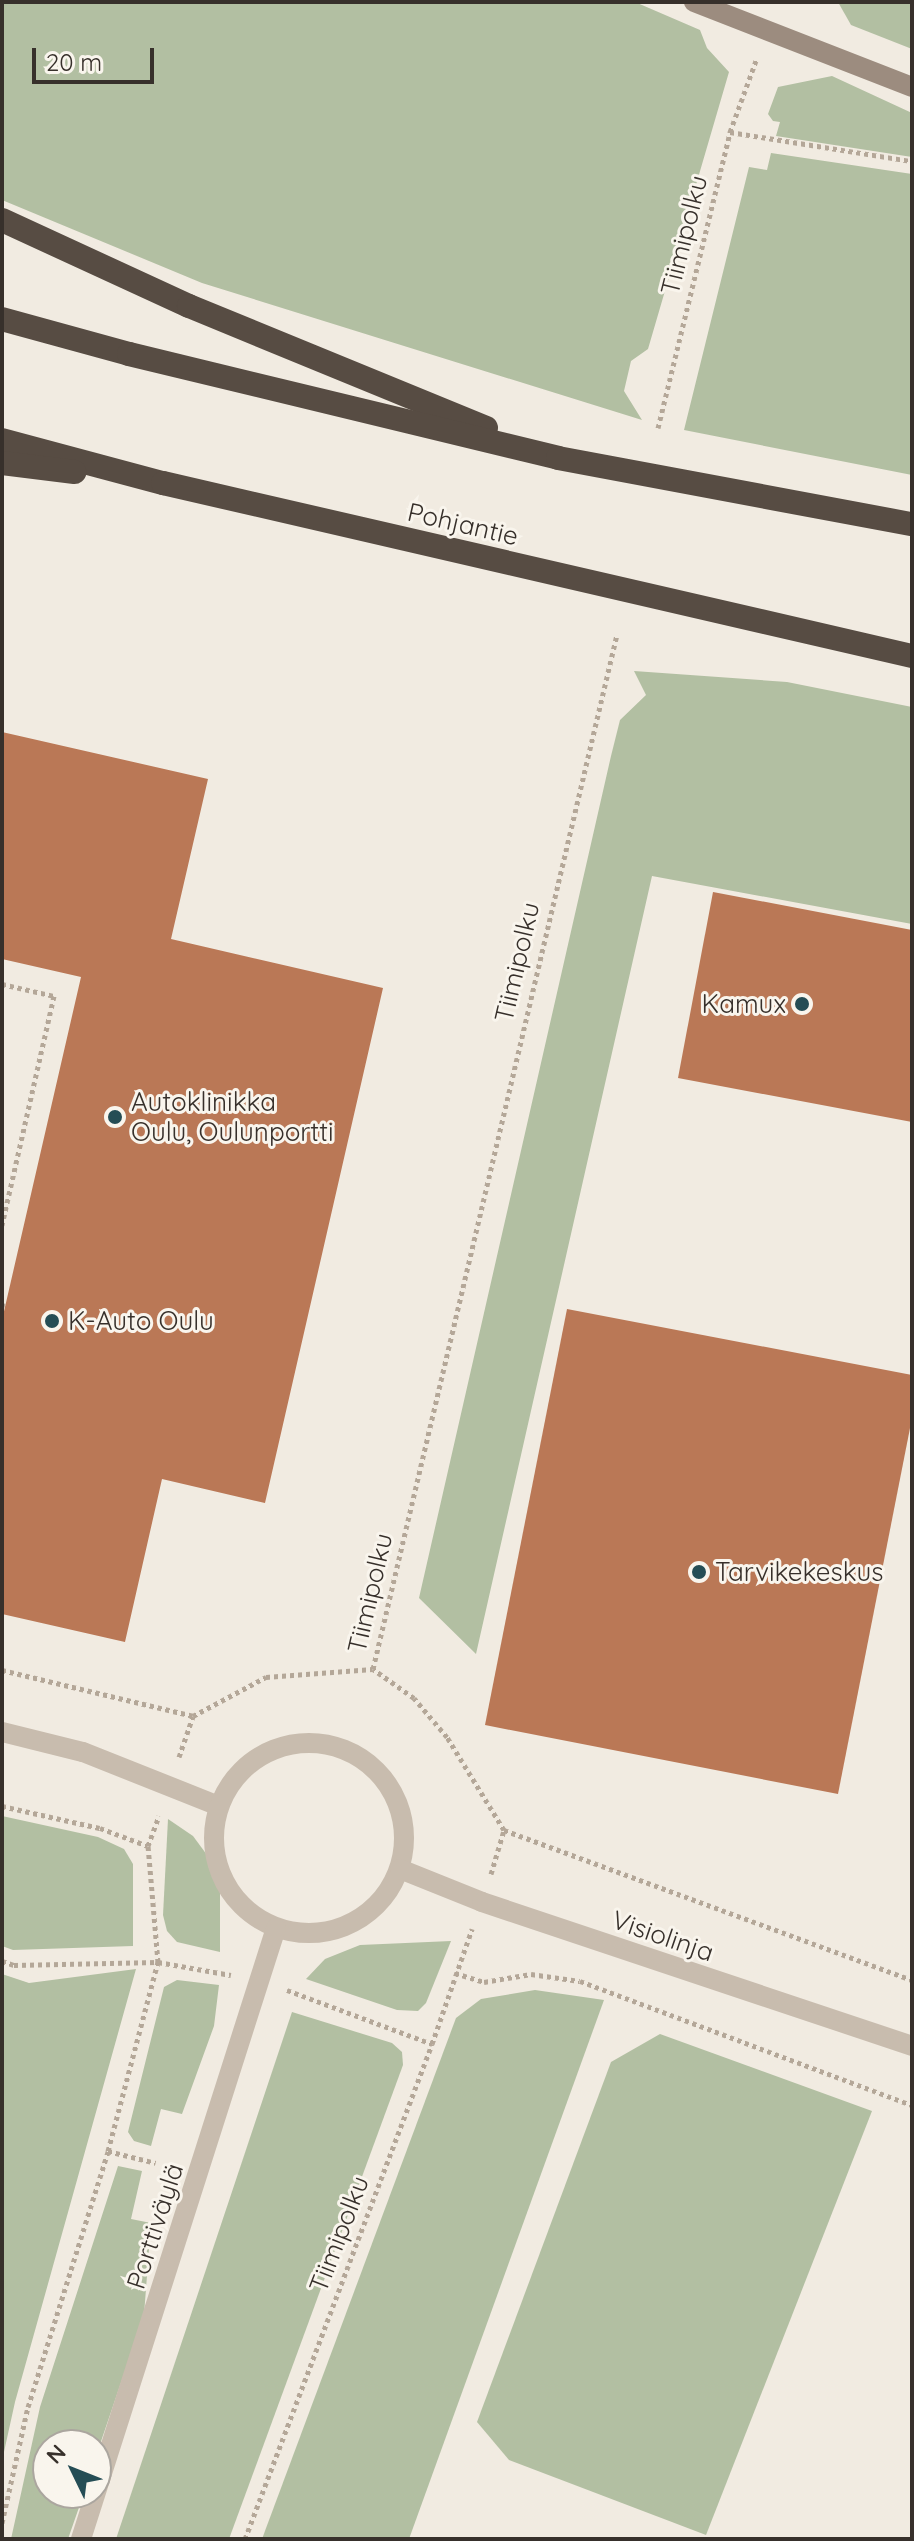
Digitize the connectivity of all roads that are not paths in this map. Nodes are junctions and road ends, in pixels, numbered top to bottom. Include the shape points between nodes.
1 (694, 2) edge
2 (912, 87) edge
3 (2, 220) edge
4 (2, 319) edge
5 (2, 440) edge
6 (558, 458) junction
7 (2, 463) edge
8 (163, 483) junction
9 (912, 524) edge
10 (912, 656) edge
11 (2, 1732) edge
12 (219, 1806) junction
13 (400, 1869) junction
14 (276, 1928) junction
15 (912, 2046) edge
16 (81, 2539) edge

1 - 2 street
3 - 6 highway via 189,306
4 - 6 highway
5 - 8 highway, Pohjantie
6 - 9 highway
7 - 8 highway
8 - 10 highway, Pohjantie
11 - 12 street via 83,1752
12 - 13 street via 230,1784 267,1752 315,1743 340,1748 362,1759 395,1796 404,1844
12 - 14 street via 215,1856 222,1879 245,1908
13 - 14 street via 371,1910 350,1924 326,1932
13 - 15 street, Visiolinja via 482,1902
14 - 16 street, Porttiväylä

